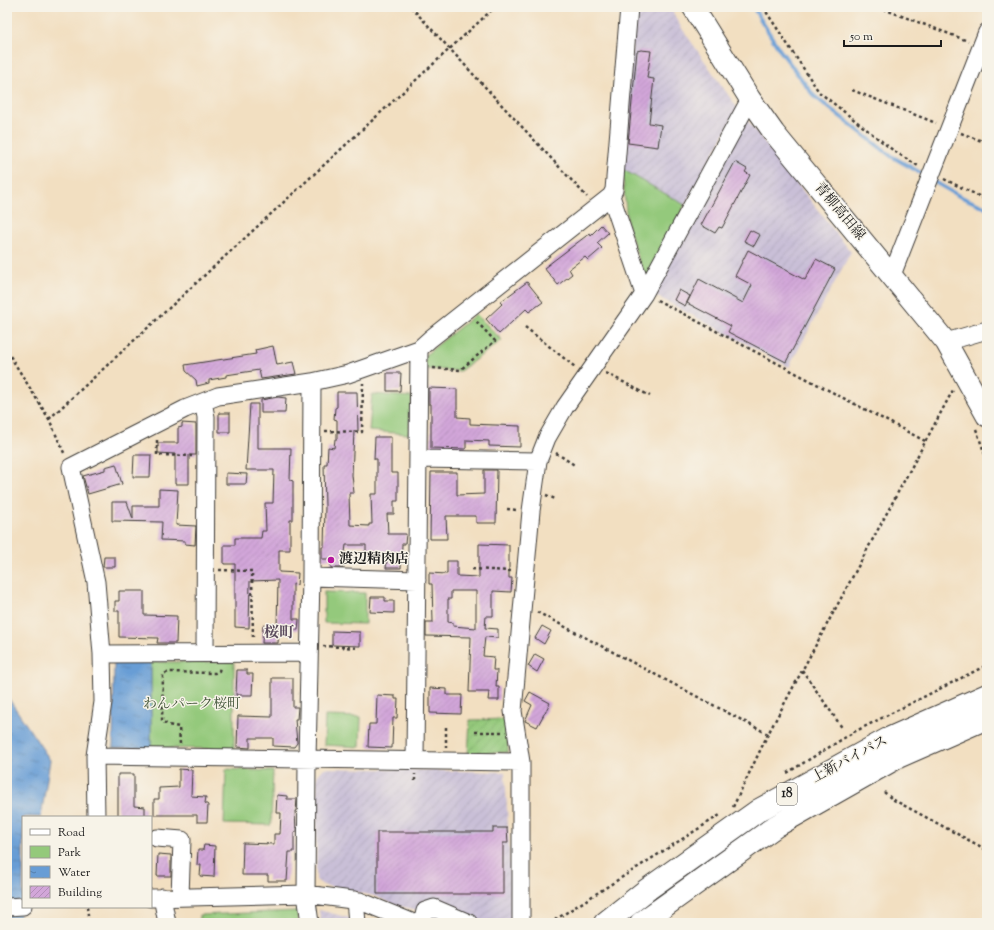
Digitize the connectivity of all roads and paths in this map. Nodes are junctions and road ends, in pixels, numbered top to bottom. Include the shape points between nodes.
1 (411, 7) edge
2 (495, 7) edge
3 (629, 7) edge
4 (693, 7) edge
5 (763, 7) edge
6 (878, 7) edge
7 (984, 39) edge
8 (450, 50) junction
9 (852, 90) dead end
10 (750, 99) junction
11 (950, 128) junction
12 (987, 143) edge
13 (933, 174) junction
14 (581, 191) dead end
15 (611, 196) junction
16 (987, 200) edge
17 (892, 275) junction
18 (644, 294) junction
19 (465, 311) junction
20 (525, 327) dead end
21 (987, 330) edge
22 (946, 342) junction
23 (7, 351) edge
24 (419, 357) junction
25 (363, 369) junction
26 (590, 371) junction
27 (963, 372) junction
28 (312, 382) junction
29 (650, 396) dead end
30 (203, 402) junction
31 (987, 416) edge
32 (48, 419) junction
33 (156, 424) junction
34 (312, 431) junction
35 (925, 441) junction
36 (544, 445) junction
37 (206, 456) junction
38 (419, 459) junction
39 (538, 461) junction
40 (576, 466) dead end
41 (71, 467) junction
42 (472, 569) dead end
43 (205, 570) junction
44 (526, 572) junction
45 (311, 576) junction
46 (417, 580) junction
47 (535, 612) dead end
48 (359, 648) dead end
49 (309, 649) junction
50 (212, 652) junction
51 (253, 652) junction
52 (102, 654) junction
53 (987, 665) edge
54 (802, 670) junction
55 (987, 695) edge
56 (987, 718) edge
57 (446, 725) dead end
58 (843, 728) dead end
59 (475, 732) dead end
60 (516, 732) junction
61 (768, 734) junction
62 (95, 756) junction
63 (179, 757) junction
64 (307, 758) junction
65 (415, 760) junction
66 (445, 760) junction
67 (521, 762) junction
68 (780, 778) dead end
69 (884, 792) dead end
70 (740, 802) dead end
71 (733, 807) junction
72 (96, 816) edge
73 (162, 842) dead end
74 (987, 850) edge
75 (306, 894) junction
76 (180, 896) junction
77 (157, 898) edge
78 (355, 900) junction
79 (22, 906) edge
80 (7, 907) edge
81 (87, 908) edge
82 (89, 923) edge
83 (167, 923) edge
84 (310, 923) edge
85 (357, 923) edge
86 (414, 923) edge
87 (422, 923) edge
88 (469, 923) edge
89 (521, 923) edge
90 (550, 923) edge
91 (605, 923) edge
92 (641, 923) edge

1 - 8 path
2 - 8 path
3 - 15 street via 614,190
4 - 10 main road, 青柳高田線
5 - 13 path via 819,92 894,151
6 - 7 path
7 - 11 street
8 - 14 path
8 - 32 path
9 - 11 path
10 - 17 main road, 青柳高田線 via 774,133
10 - 18 street
11 - 12 path
11 - 13 street
13 - 16 path
13 - 17 street
15 - 18 street
15 - 19 street
17 - 22 main road, 青柳高田線
18 - 26 street
18 - 35 path
19 - 24 street
19 - 24 path via 496,341 460,370 427,368
20 - 26 path
21 - 22 street
22 - 27 main road, 青柳高田線
23 - 32 path
24 - 25 street
24 - 38 street
25 - 28 street
25 - 34 path via 362,432
26 - 29 path
26 - 36 street
27 - 31 main road, 青柳高田線
27 - 35 path
28 - 30 street via 218,396
28 - 34 street
30 - 33 street
30 - 37 street via 206,417
32 - 41 path
33 - 37 path via 157,455
33 - 41 street
34 - 45 street
35 - 54 path
36 - 39 street
36 - 40 path
37 - 43 street
38 - 39 street
38 - 46 street
39 - 44 street
41 - 52 street via 96,582
42 - 44 path
43 - 50 street
43 - 51 path via 252,571
44 - 60 street via 513,711
45 - 46 street
45 - 49 street
46 - 65 street
47 - 61 path
48 - 49 path
49 - 51 street
49 - 64 street
50 - 51 street
50 - 52 street
50 - 63 path via 219,671 168,672 163,675 162,721 179,727
52 - 62 street via 103,702
53 - 68 path via 854,732
54 - 58 path
54 - 61 path
55 - 91 highway, 上新バイパス / 18 via 888,739 759,810
56 - 92 highway, 上新バイパス / 18 via 898,756 776,826
57 - 66 path
59 - 60 path
60 - 67 street
61 - 71 path
62 - 63 street
62 - 72 street
63 - 64 street
64 - 65 street
64 - 75 street
65 - 66 street
66 - 67 street
67 - 89 street
69 - 74 path via 892,799
70 - 71 path
71 - 90 path
73 - 76 street via 182,840
75 - 76 street
75 - 78 street
75 - 84 street
76 - 77 street
77 - 83 street
78 - 85 street
78 - 86 street
79 - 80 street
81 - 82 path
87 - 88 street via 425,911 434,908

